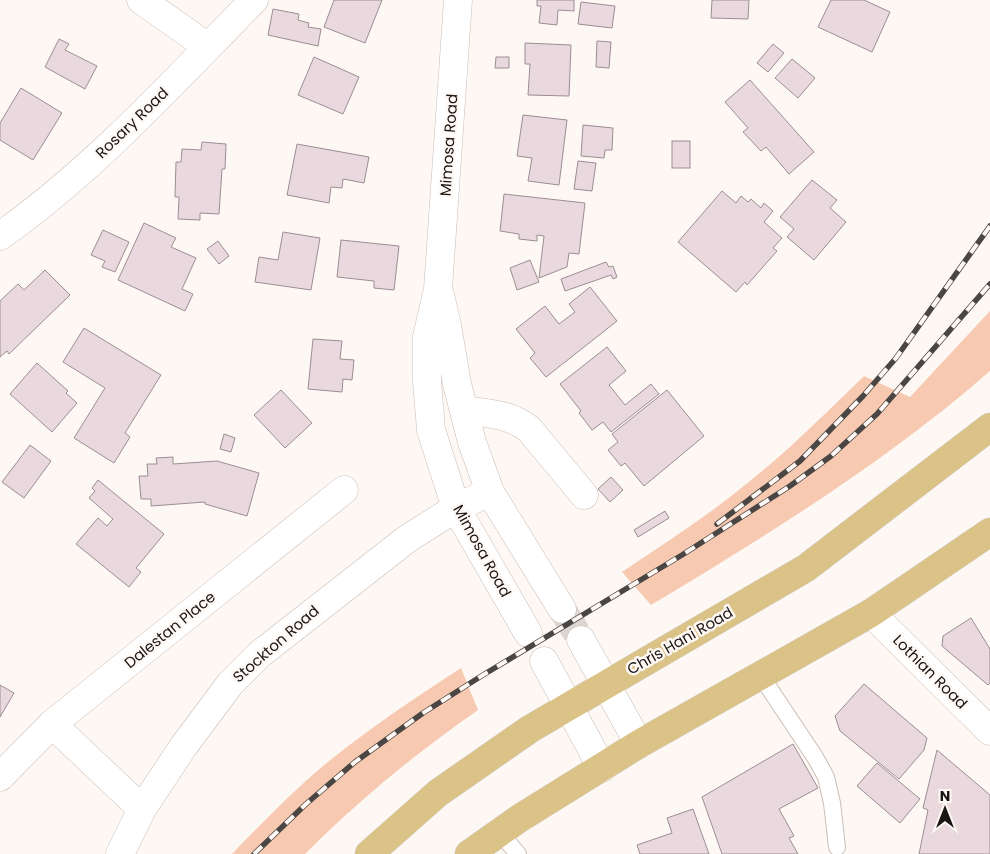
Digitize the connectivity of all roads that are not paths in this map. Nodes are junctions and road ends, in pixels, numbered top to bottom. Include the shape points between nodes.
1 (142, 0) edge
2 (254, 0) edge
3 (458, 0) edge
4 (208, 47) junction
5 (0, 236) edge
6 (438, 289) junction
7 (464, 410) junction
8 (990, 427) edge
9 (344, 490) dead end
10 (490, 492) junction
11 (584, 495) dead end
12 (456, 508) junction
13 (990, 532) edge
14 (562, 609) tunnel mouth
15 (871, 612) junction
16 (528, 633) dead end
17 (581, 640) tunnel mouth
18 (544, 661) dead end
19 (761, 676) junction
20 (606, 684) junction
21 (569, 706) junction
22 (52, 724) junction
23 (990, 730) edge
24 (639, 744) junction
25 (602, 768) junction
26 (0, 777) edge
27 (142, 809) junction
28 (500, 833) junction
29 (837, 847) dead end
30 (120, 854) edge
31 (369, 854) edge
32 (470, 854) edge
33 (518, 854) edge

1 - 4 street
2 - 4 street, Rosary Road
3 - 6 street, Mimosa Road
4 - 5 street, Rosary Road via 93,161
6 - 7 street, Mimosa Road
6 - 12 street, Mimosa Road via 427,337 431,430
7 - 10 street, Mimosa Road
7 - 11 street via 496,414 520,422
8 - 20 main road, Chris Hani Road via 806,568
9 - 22 street, Dalestan Place
10 - 12 street, Stockton Road
10 - 14 street, Mimosa Road
12 - 16 street, Mimosa Road
12 - 27 street, Stockton Road via 361,574 260,654 212,706
13 - 15 main road
15 - 19 main road
15 - 23 street, Lothian Road
17 - 20 street
18 - 21 street
19 - 24 main road
19 - 29 lane via 826,777
20 - 21 main road, Chris Hani Road
20 - 24 street
21 - 25 street
21 - 31 main road, Chris Hani Road via 438,793
22 - 26 street, Dalestan Place
22 - 27 street
24 - 25 main road
25 - 28 main road
27 - 30 street, Stockton Road
28 - 32 main road
28 - 33 lane

